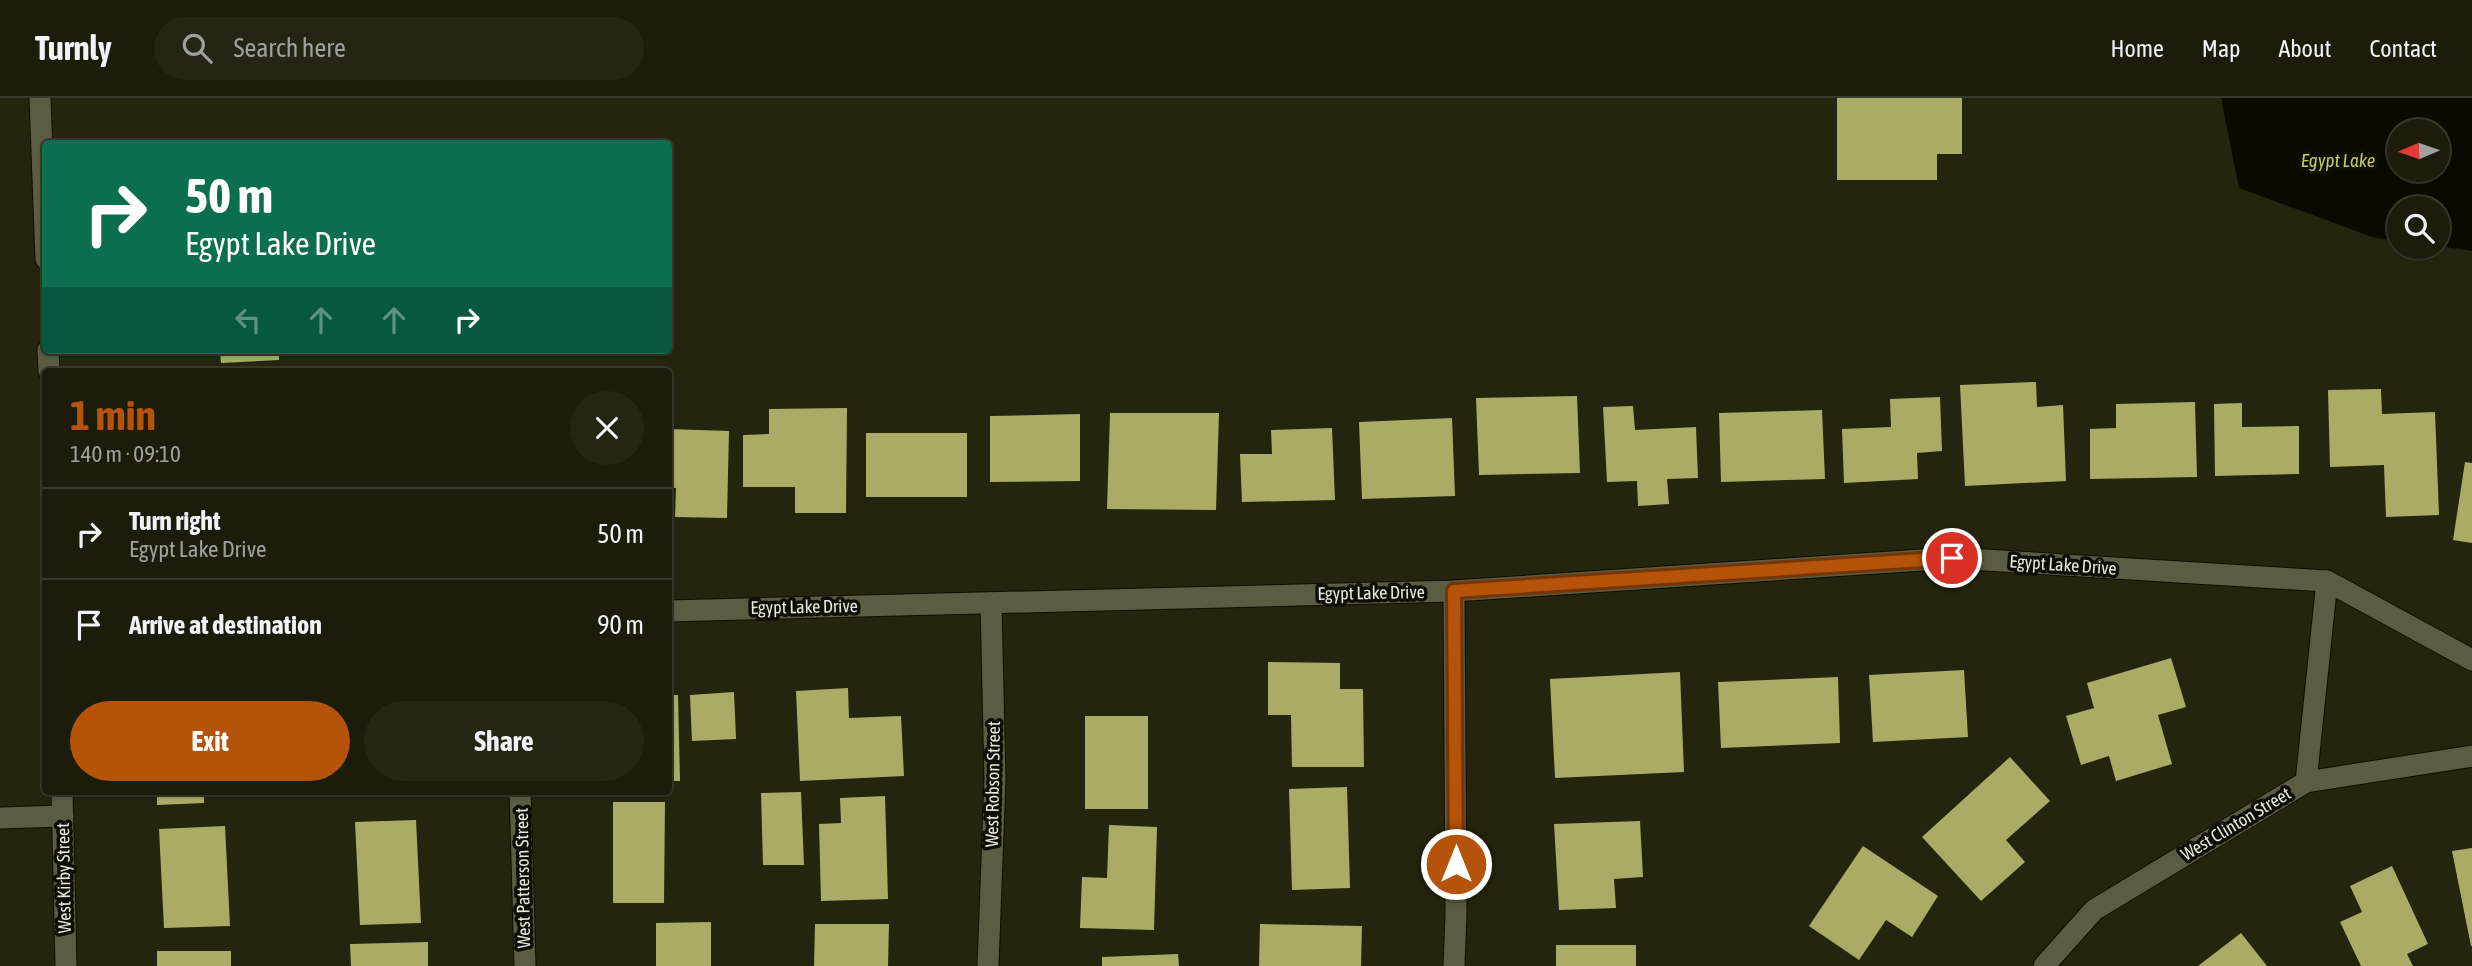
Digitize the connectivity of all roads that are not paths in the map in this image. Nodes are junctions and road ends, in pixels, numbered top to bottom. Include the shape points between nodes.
1 (40, 98) edge
2 (42, 152) edge
3 (2327, 581) junction
4 (1454, 591) junction
5 (991, 603) junction
6 (672, 611) edge
7 (2472, 660) edge
8 (2472, 756) edge
9 (2306, 782) junction
10 (62, 795) edge
11 (520, 795) edge
12 (63, 816) junction
13 (0, 818) edge
14 (66, 966) edge
15 (525, 966) edge
16 (988, 966) edge
17 (1454, 966) edge
18 (2044, 966) edge

1 - 2 street
3 - 4 street, Egypt Lake Drive via 1952,558
3 - 7 street, Egypt Lake Drive
3 - 9 street, West Clinton Street
4 - 5 street, Egypt Lake Drive
4 - 17 street
5 - 6 street, Egypt Lake Drive
5 - 16 street, West Robson Street via 995,779
8 - 9 street
9 - 18 street, West Clinton Street via 2094,910
10 - 12 street, West Kirby Street
11 - 15 street, West Patterson Street
12 - 13 street
12 - 14 street, West Kirby Street

